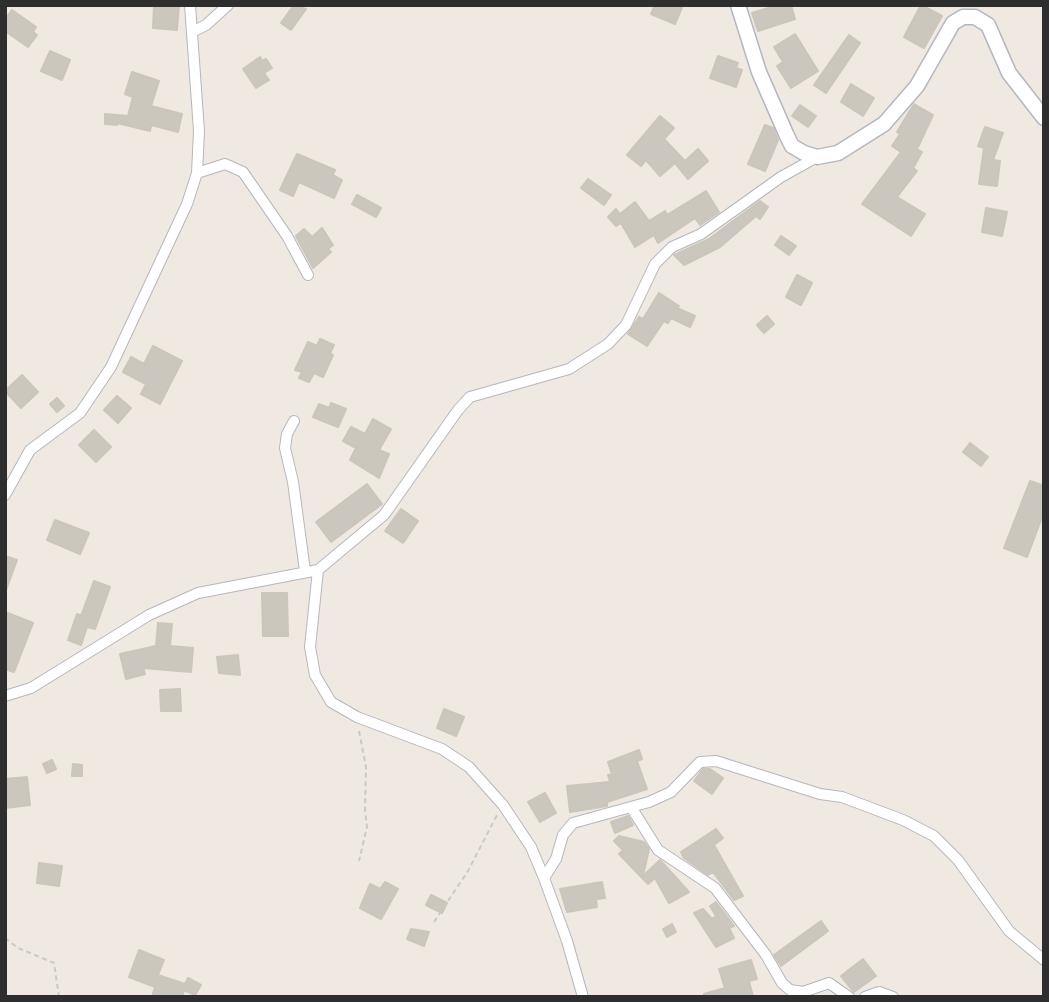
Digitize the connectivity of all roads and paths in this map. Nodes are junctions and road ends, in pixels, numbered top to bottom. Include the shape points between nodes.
1 (190, 5) edge
2 (228, 5) edge
3 (738, 5) edge
4 (194, 31) junction
5 (1044, 118) edge
6 (817, 157) junction
7 (197, 173) junction
8 (308, 275) dead end
9 (295, 421) dead end
10 (5, 495) edge
11 (318, 570) junction
12 (305, 571) junction
13 (5, 696) edge
14 (357, 716) junction
15 (503, 805) junction
16 (631, 807) junction
17 (359, 861) dead end
18 (544, 878) junction
19 (434, 922) dead end
20 (5, 938) edge
21 (1044, 960) edge
22 (59, 997) edge
23 (583, 997) edge
24 (849, 997) edge
25 (865, 997) edge
26 (893, 997) edge

1 - 4 street
2 - 4 street
3 - 6 main road via 759,72 792,146
4 - 7 street
5 - 6 main road via 1009,73 988,25 964,16 953,23 918,86 884,124 838,153
6 - 11 street via 701,234 672,247 655,264 626,325 608,344 569,369 470,397 384,515
7 - 8 street via 225,164 243,172
7 - 10 street via 111,367 80,413 30,450
9 - 12 street via 285,448
11 - 12 street
11 - 14 street via 310,647 315,675 331,702
12 - 13 street via 198,593 149,615 31,688
14 - 15 street via 442,749 469,766
14 - 17 path via 366,767 368,827
15 - 18 street via 531,847
15 - 19 path
16 - 18 street via 573,823
16 - 21 street via 671,792 700,762 716,761 842,797 934,836 958,860 1009,931
16 - 24 street via 658,850 715,888 790,990 803,992 829,983
18 - 23 street
20 - 22 path via 54,963
25 - 26 street via 879,992

